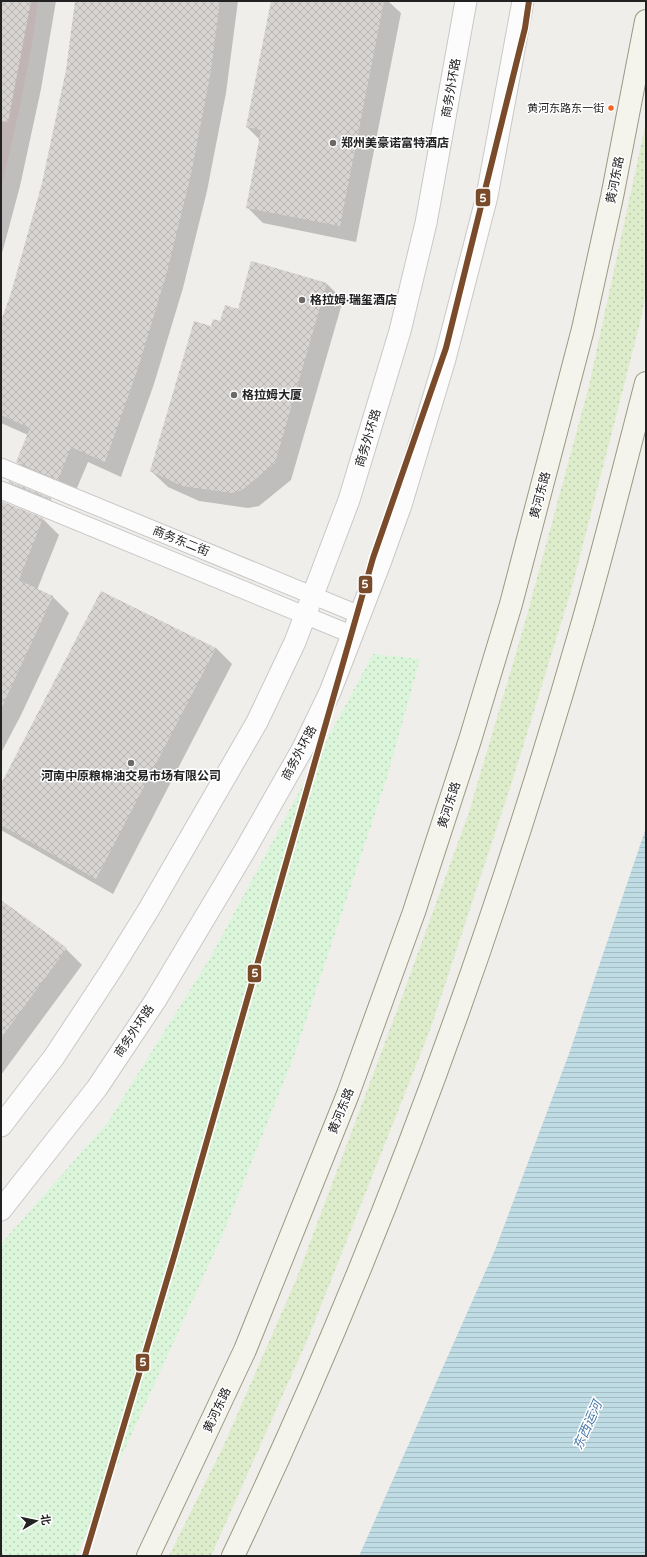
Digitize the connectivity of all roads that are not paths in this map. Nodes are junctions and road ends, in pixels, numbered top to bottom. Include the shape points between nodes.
1 (466, 1) edge
2 (523, 1) edge
3 (646, 22) edge
4 (646, 383) edge
5 (1, 467) edge
6 (1, 490) edge
7 (313, 595) junction
8 (305, 615) junction
9 (360, 615) junction
10 (353, 635) junction
11 (1, 1126) edge
12 (1, 1210) edge
13 (148, 1556) edge
14 (233, 1556) edge

1 - 7 street, 商务外环路 via 426,223 400,331 349,500
2 - 9 street, 商务外环路 via 487,196 445,359 401,505
3 - 13 main road, 黄河东路 via 583,329 511,604 470,740 414,912 348,1094 245,1350
4 - 14 main road via 582,624 541,762 484,937 418,1121 316,1375
5 - 7 street, 商务东二街
6 - 8 street, 商务东二街
7 - 8 street, 商务外环路
7 - 9 street, 商务东二街
8 - 10 street, 商务东二街
8 - 11 street, 商务外环路 via 257,722 149,909 54,1057
9 - 10 street, 商务外环路
10 - 12 street, 商务外环路 via 330,692 303,748 155,1001 97,1088

